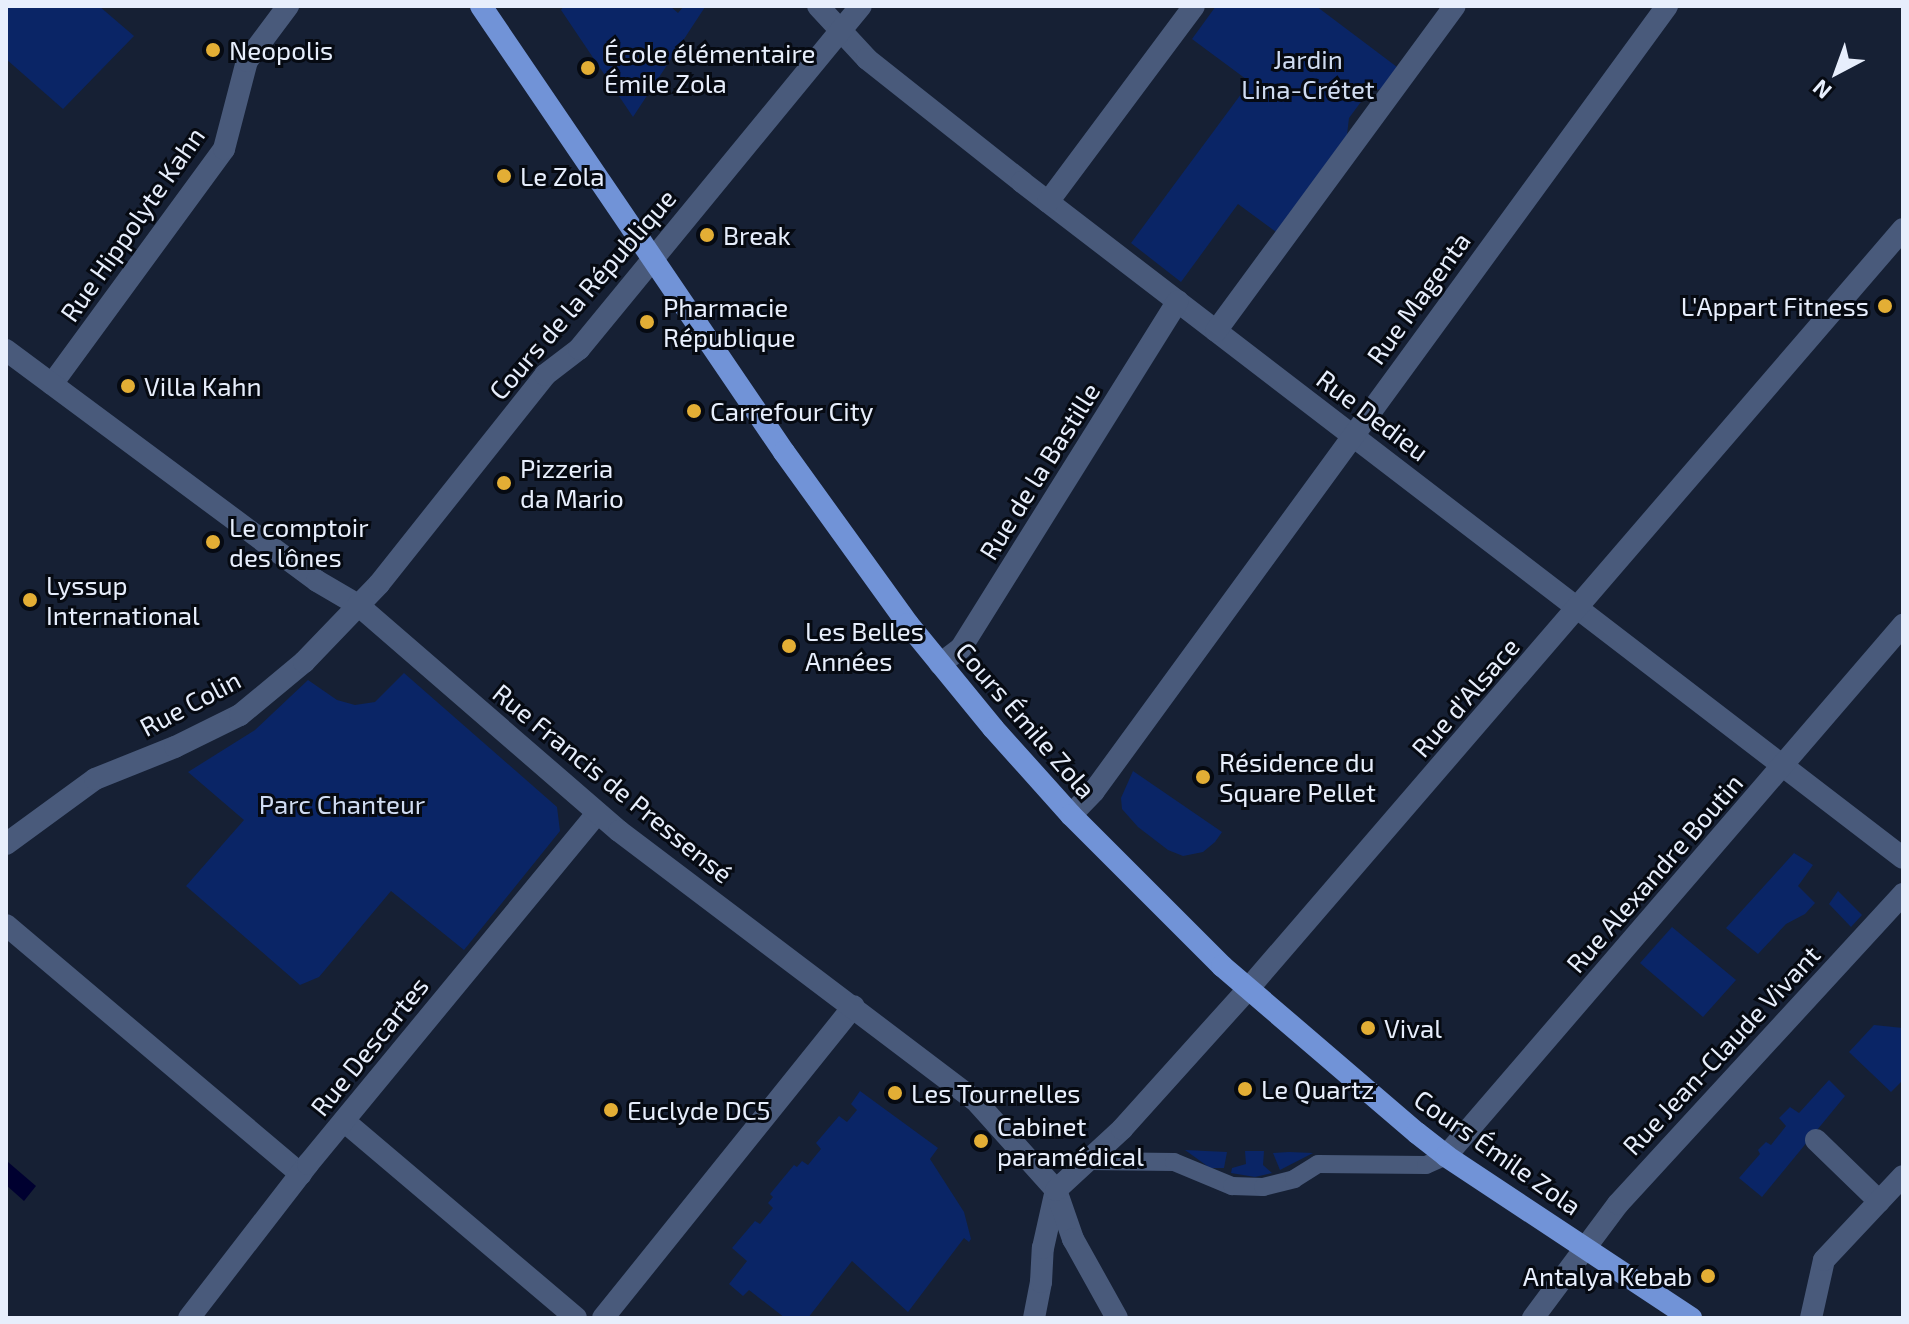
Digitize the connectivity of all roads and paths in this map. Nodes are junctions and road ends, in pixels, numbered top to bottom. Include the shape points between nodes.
1 (288, 6) edge
2 (481, 6) edge
3 (818, 6) edge
4 (861, 6) edge
5 (1194, 6) edge
6 (1455, 6) edge
7 (1667, 6) edge
8 (838, 30) junction
9 (1048, 202) junction
10 (1903, 229) edge
11 (651, 257) junction
12 (1178, 301) junction
13 (1216, 331) junction
14 (6, 350) edge
15 (52, 384) junction
16 (1352, 434) junction
17 (379, 584) joint
18 (358, 605) junction
19 (1579, 608) junction
20 (1903, 625) edge
21 (940, 664) junction
22 (1782, 766) junction
23 (597, 813) junction
24 (1071, 815) junction
25 (6, 844) edge
26 (1903, 858) edge
27 (1903, 894) edge
28 (6, 925) edge
29 (1248, 989) junction
30 (854, 1006) junction
31 (344, 1121) junction
32 (1816, 1140) dead end
33 (1446, 1156) junction
34 (1089, 1161) junction
35 (301, 1174) junction
36 (1903, 1176) edge
37 (1056, 1190) junction
38 (1879, 1201) junction
39 (1585, 1247) junction
40 (189, 1318) edge
41 (576, 1318) edge
42 (603, 1318) edge
43 (1034, 1318) edge
44 (1117, 1318) edge
45 (1533, 1318) edge
46 (1691, 1318) edge
47 (1811, 1318) edge

1 - 15 street, Rue Hippolyte Kahn via 247,61 224,149
2 - 11 main road, Cours Émile Zola
3 - 8 street, Rue Dedieu
4 - 8 street, Cours de la République
5 - 9 street
6 - 13 street
7 - 16 street, Rue Magenta
8 - 9 street, Rue Dedieu via 867,59
8 - 11 street, Cours de la République
9 - 12 street, Rue Dedieu
10 - 19 street, Rue d'Alsace
11 - 17 street, Cours de la République via 579,349 545,375
11 - 21 main road, Cours Émile Zola via 784,452
12 - 13 street, Rue Dedieu
12 - 21 street, Rue de la Bastille via 961,648
13 - 16 street, Rue Dedieu
14 - 15 street, Rue Francis de Pressensé
15 - 18 street, Rue Francis de Pressensé via 317,581
16 - 19 street, Rue Dedieu
16 - 24 street, Rue Magenta via 1094,791
17 - 18 street, Rue Colin
18 - 23 street, Rue Francis de Pressensé
18 - 25 street, Rue Colin via 304,662 240,715 95,779
19 - 22 street, Rue Dedieu
19 - 29 street, Rue d'Alsace
20 - 22 street, Rue Alexandre Boutin
21 - 24 main road, Cours Émile Zola
22 - 26 street, Rue Dedieu
22 - 33 street, Rue Alexandre Boutin
23 - 30 street, Rue Francis de Pressensé
23 - 31 street, Rue Descartes
24 - 29 main road, Cours Émile Zola
27 - 39 street, Rue Jean-Claude Vivant via 1618,1204
28 - 35 street
29 - 33 main road, Cours Émile Zola
29 - 34 street, Rue d'Alsace
30 - 37 street, Rue Francis de Pressensé via 974,1099
30 - 42 street
31 - 35 street, Rue Descartes
31 - 41 street
32 - 38 street
33 - 34 street via 1426,1165 1318,1164 1294,1179 1263,1187 1232,1186 1174,1162
33 - 39 main road, Cours Émile Zola
34 - 37 street, Rue d'Alsace
35 - 40 street, Rue Descartes
36 - 38 street
37 - 43 street
37 - 44 street, Rue Francis de Pressensé via 1073,1239
38 - 47 street via 1824,1260
39 - 45 street, Rue Jean-Claude Vivant
39 - 46 main road, Cours Émile Zola

